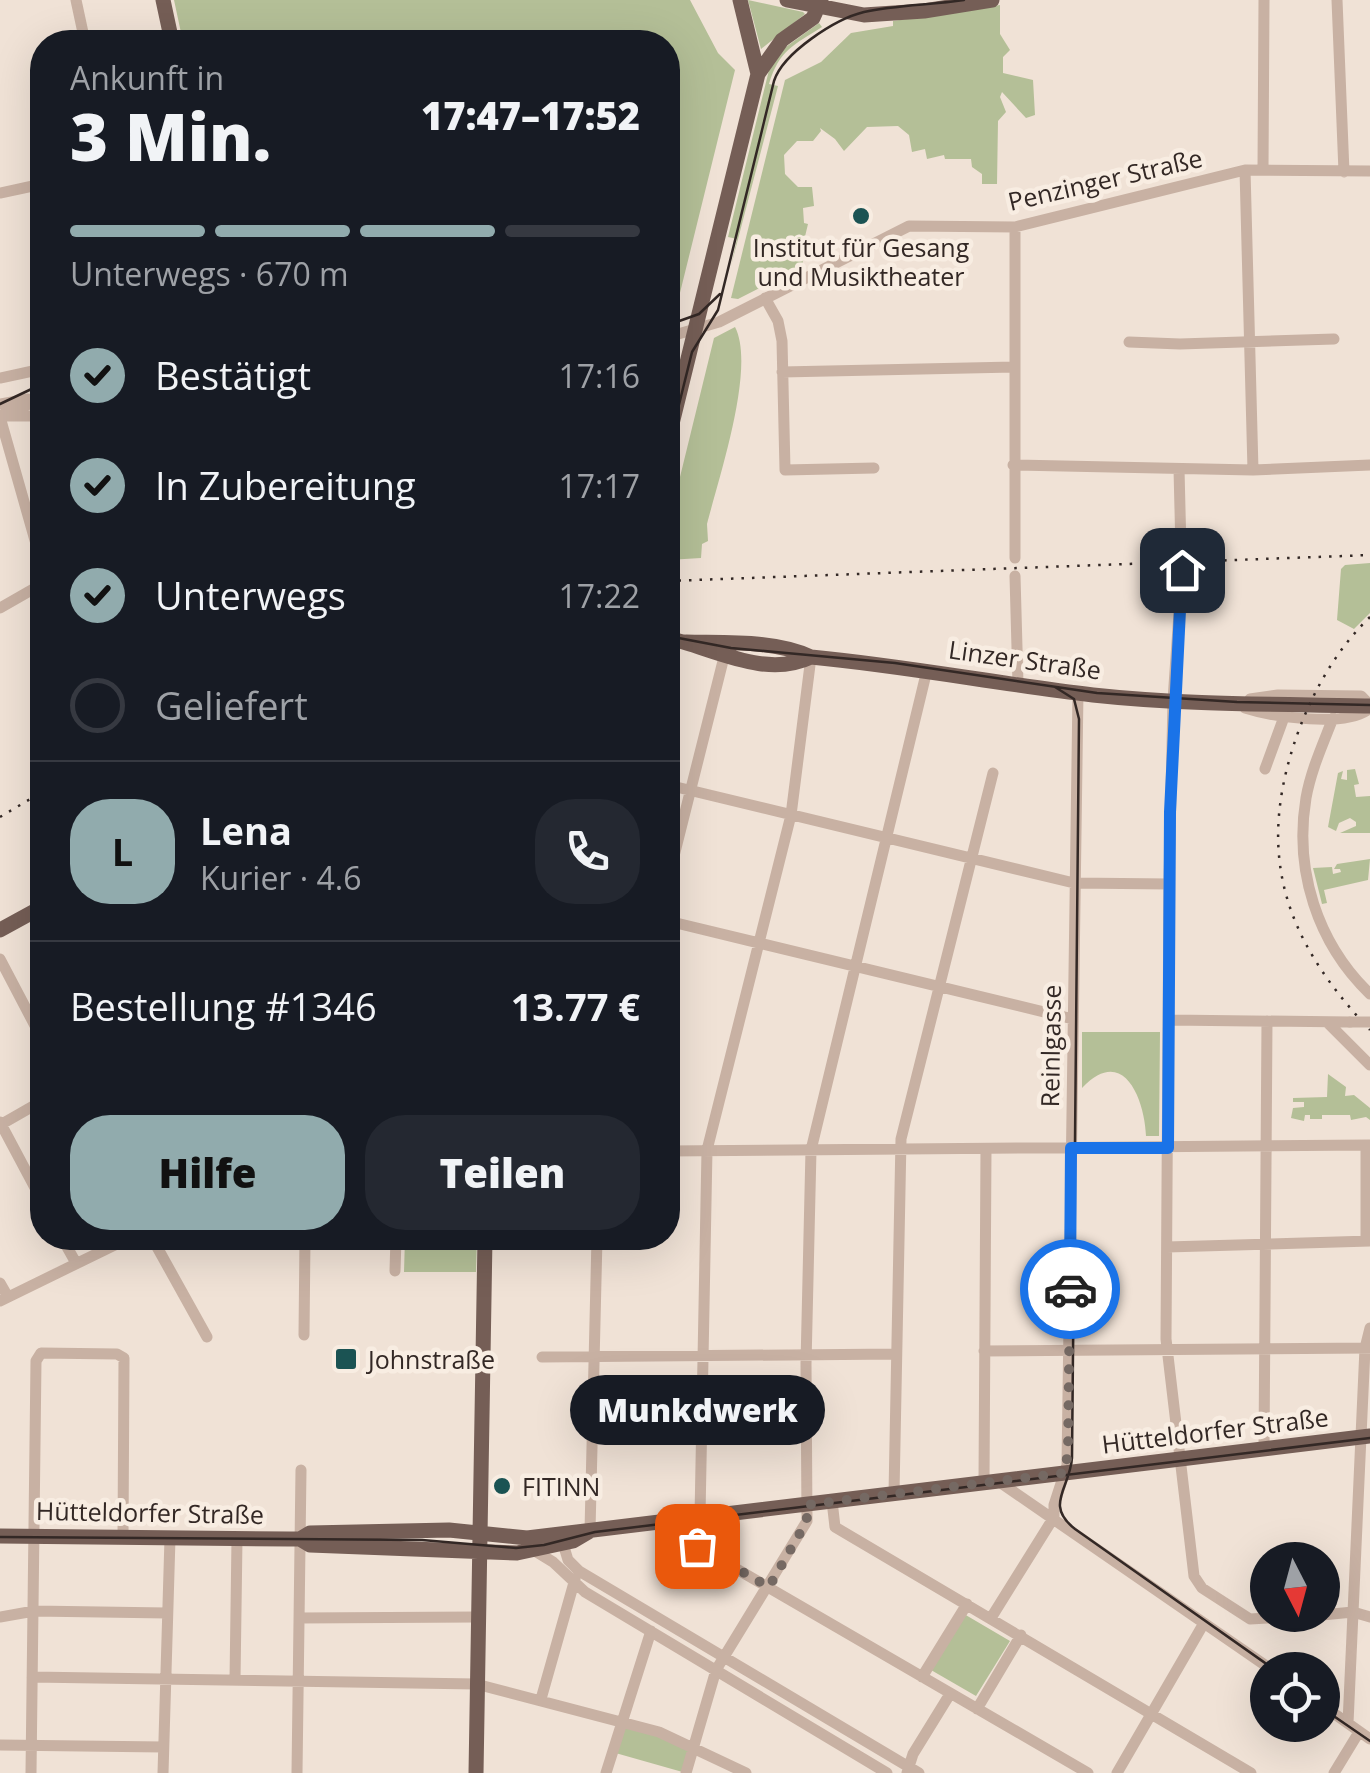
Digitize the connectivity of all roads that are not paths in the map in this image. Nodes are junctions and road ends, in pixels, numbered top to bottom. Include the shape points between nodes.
1 (76, 0) edge
2 (163, 0) edge
3 (787, 0) edge
4 (992, 0) edge
5 (1264, 0) edge
6 (1337, 0) edge
7 (739, 2) edge
8 (821, 4) edge
9 (82, 30) edge
10 (169, 30) edge
11 (758, 74) junction
12 (1245, 170) junction
13 (1262, 170) junction
14 (1344, 172) junction
15 (1370, 172) edge
16 (30, 186) edge
17 (0, 192) edge
18 (1015, 226) junction
19 (765, 298) junction
20 (695, 331) junction
21 (680, 335) edge
22 (1334, 339) dead end
23 (1250, 341) junction
24 (1129, 342) dead end
25 (1014, 367) junction
26 (30, 372) edge
27 (782, 372) junction
28 (0, 378) edge
29 (680, 392) edge
30 (30, 400) edge
31 (30, 403) edge
32 (0, 404) edge
33 (0, 416) edge
34 (30, 416) edge
35 (1013, 465) junction
36 (1370, 465) edge
37 (874, 468) dead end
38 (1179, 469) junction
39 (1253, 470) junction
40 (30, 522) edge
41 (1182, 550) dead end
42 (1014, 558) dead end
43 (1182, 570) dead end
44 (1015, 576) dead end
45 (30, 591) edge
46 (0, 608) edge
47 (680, 641) edge
48 (686, 642) junction
49 (724, 657) junction
50 (811, 657) junction
51 (927, 670) junction
52 (1018, 684) junction
53 (1078, 692) junction
54 (1174, 700) junction
55 (1232, 704) junction
56 (1370, 706) edge
57 (1284, 717) junction
58 (1334, 718) junction
59 (1265, 769) dead end
60 (993, 773) dead end
61 (680, 787) edge
62 (691, 790) junction
63 (791, 815) junction
64 (680, 833) edge
65 (886, 838) junction
66 (972, 859) junction
67 (1074, 883) junction
68 (1169, 884) junction
69 (30, 914) edge
70 (680, 924) edge
71 (0, 930) edge
72 (757, 943) junction
73 (0, 959) edge
74 (854, 967) junction
75 (940, 986) junction
76 (1370, 994) edge
77 (30, 1016) edge
78 (1073, 1019) junction
79 (1170, 1020) junction
80 (1268, 1021) junction
81 (1327, 1022) junction
82 (1370, 1022) edge
83 (1370, 1066) edge
84 (30, 1107) edge
85 (0, 1123) edge
86 (1368, 1146) edge
87 (1268, 1147) junction
88 (1071, 1148) junction
89 (1168, 1148) junction
90 (986, 1149) junction
91 (707, 1150) junction
92 (811, 1150) junction
93 (900, 1150) junction
94 (680, 1151) edge
95 (30, 1179) edge
96 (1368, 1241) edge
97 (1267, 1244) junction
98 (1168, 1247) junction
99 (69, 1250) edge
100 (104, 1250) edge
101 (159, 1250) edge
102 (305, 1250) edge
103 (396, 1250) edge
104 (485, 1250) edge
105 (597, 1250) edge
106 (76, 1263) junction
107 (395, 1270) dead end
108 (0, 1283) edge
109 (4, 1299) edge
110 (1370, 1328) edge
111 (304, 1335) dead end
112 (207, 1338) dead end
113 (1367, 1348) edge
114 (1266, 1349) junction
115 (1172, 1350) junction
116 (1070, 1351) junction
117 (984, 1352) junction
118 (896, 1354) junction
119 (807, 1355) junction
120 (704, 1356) junction
121 (542, 1357) dead end
122 (593, 1357) junction
123 (1366, 1437) edge
124 (1264, 1449) junction
125 (1180, 1459) junction
126 (301, 1470) dead end
127 (1065, 1473) junction
128 (991, 1481) junction
129 (894, 1493) junction
130 (832, 1501) junction
131 (806, 1505) junction
132 (700, 1516) junction
133 (1054, 1517) junction
134 (665, 1521) junction
135 (590, 1530) junction
136 (0, 1536) edge
137 (34, 1536) junction
138 (122, 1538) junction
139 (170, 1538) junction
140 (237, 1539) junction
141 (300, 1539) junction
142 (561, 1539) junction
143 (478, 1543) junction
144 (535, 1551) junction
145 (576, 1577) junction
146 (769, 1587) junction
147 (966, 1604) junction
148 (34, 1612) junction
149 (1354, 1612) junction
150 (167, 1613) junction
151 (1340, 1613) edge
152 (1370, 1616) edge
153 (0, 1617) edge
154 (477, 1617) junction
155 (299, 1618) junction
156 (991, 1618) junction
157 (1250, 1618) edge
158 (1204, 1623) junction
159 (651, 1631) junction
160 (1021, 1635) junction
161 (1250, 1655) edge
162 (722, 1666) junction
163 (922, 1676) junction
164 (32, 1677) junction
165 (166, 1678) junction
166 (235, 1680) junction
167 (299, 1680) junction
168 (476, 1684) junction
169 (950, 1694) junction
170 (541, 1699) junction
171 (977, 1709) junction
172 (1151, 1714) junction
173 (1340, 1717) edge
174 (622, 1720) junction
175 (1348, 1723) junction
176 (1364, 1735) edge
177 (0, 1745) edge
178 (32, 1745) junction
179 (694, 1746) junction
180 (164, 1747) junction
181 (910, 1766) edge
182 (31, 1773) edge
183 (163, 1773) edge
184 (296, 1773) edge
185 (476, 1773) edge
186 (606, 1773) edge
187 (686, 1773) edge
188 (746, 1773) edge
189 (888, 1773) edge
190 (1088, 1773) edge
191 (1117, 1773) edge
192 (1251, 1773) edge
193 (1334, 1773) edge

1 - 9 street
2 - 10 main road
3 - 8 main road
4 - 8 main road via 887,15 856,15
5 - 13 street
6 - 14 street
7 - 11 main road
8 - 11 main road via 814,18 776,46
11 - 20 main road
12 - 13 street, Penzinger Straße
12 - 18 street, Penzinger Straße
12 - 23 street
13 - 14 street, Penzinger Straße
14 - 15 street, Penzinger Straße
16 - 17 street
18 - 19 street, Penzinger Straße via 900,228
18 - 25 street
19 - 20 street, Penzinger Straße
19 - 27 street via 778,320
20 - 21 street, Penzinger Straße
20 - 29 main road
22 - 23 street
23 - 24 street
23 - 39 street
25 - 27 street
25 - 35 street
26 - 28 street
27 - 37 street via 785,470
30 - 32 street
31 - 33 street
33 - 34 street
33 - 40 street
35 - 38 street
35 - 42 street
36 - 39 street
38 - 39 street
38 - 41 street
43 - 54 street
44 - 52 street
45 - 46 street
47 - 48 main road, Linzer Straße
48 - 49 main road, Linzer Straße
48 - 50 main road, Linzer Straße
49 - 50 main road, Linzer Straße via 779,664
49 - 62 street
50 - 51 main road, Linzer Straße
50 - 63 street
51 - 52 main road, Linzer Straße
51 - 65 street
52 - 53 main road, Linzer Straße
53 - 54 main road, Linzer Straße
53 - 67 street, Reinlgasse
54 - 55 main road, Linzer Straße
54 - 68 street
55 - 56 main road, Linzer Straße
55 - 57 street, Linzer Straße
56 - 58 street, Linzer Straße via 1359,716
57 - 58 street, Linzer Straße
57 - 59 street
58 - 76 street via 1306,798 1305,868 1327,938
60 - 66 street
61 - 62 street
62 - 63 street
62 - 64 street
63 - 65 street
63 - 72 street
65 - 66 street
65 - 74 street
66 - 67 street
66 - 75 street
67 - 68 street
67 - 78 street, Reinlgasse
68 - 79 street
69 - 71 main road
70 - 72 street
72 - 74 street
72 - 91 street
73 - 77 street
74 - 75 street
74 - 92 street
75 - 78 street
75 - 93 street
78 - 88 street, Reinlgasse
79 - 80 street
79 - 89 street
80 - 81 street
80 - 87 street
81 - 82 street, bridge
81 - 83 street
84 - 85 street
85 - 95 street
86 - 87 street
86 - 96 street
87 - 89 street
87 - 97 street
88 - 89 street
88 - 90 street
88 - 116 street, Reinlgasse
89 - 98 street
90 - 93 street
90 - 117 street
91 - 92 street
91 - 94 street
91 - 120 street
92 - 93 street
92 - 119 street
93 - 118 street
96 - 97 street
97 - 98 street
97 - 114 street
98 - 115 street
99 - 106 street
100 - 106 street
101 - 112 street
102 - 111 street
103 - 107 street
104 - 143 main road
105 - 122 street
106 - 109 street
108 - 109 street
110 - 113 street
113 - 114 street
113 - 123 street
114 - 115 street
114 - 124 street
115 - 116 street
115 - 125 street
116 - 117 street
116 - 127 street, Reinlgasse
117 - 128 street
118 - 119 street
118 - 129 street
119 - 120 street
119 - 131 street
120 - 122 street
120 - 132 street
121 - 122 street
122 - 135 street
123 - 124 main road, Hütteldorfer Straße
123 - 149 street
124 - 125 main road, Hütteldorfer Straße
125 - 127 main road, Hütteldorfer Straße
125 - 157 street via 1197,1582
126 - 141 street
127 - 128 main road, Hütteldorfer Straße
127 - 133 street, Reinlgasse
128 - 129 main road, Hütteldorfer Straße
128 - 133 street
129 - 130 main road, Hütteldorfer Straße
130 - 131 main road, Hütteldorfer Straße
130 - 147 street via 835,1527
131 - 132 main road, Hütteldorfer Straße
131 - 146 street via 807,1521
132 - 134 main road, Hütteldorfer Straße
133 - 156 street, Reinlgasse
133 - 158 street
134 - 135 main road, Hütteldorfer Straße
134 - 146 street
135 - 142 main road, Hütteldorfer Straße
136 - 137 main road, Hütteldorfer Straße
137 - 138 main road, Hütteldorfer Straße
137 - 138 street via 36,1361 45,1352 124,1358
137 - 148 street
138 - 139 main road, Hütteldorfer Straße
139 - 140 main road, Hütteldorfer Straße
139 - 150 street
140 - 141 main road, Hütteldorfer Straße
140 - 166 street
141 - 143 main road, Hütteldorfer Straße
141 - 155 street
142 - 143 main road, Hütteldorfer Straße
142 - 144 main road, Hütteldorfer Straße
142 - 145 street
143 - 144 main road, Hütteldorfer Straße
143 - 154 main road
144 - 145 street
145 - 159 street
145 - 162 street
145 - 170 street
146 - 162 street
146 - 163 street
147 - 156 street
147 - 163 street
148 - 150 street
148 - 153 street
148 - 164 street
149 - 151 street
149 - 152 street
149 - 175 street
150 - 165 street
154 - 155 street
154 - 168 main road
155 - 167 street
156 - 160 street
158 - 161 street
158 - 172 street
159 - 162 street
159 - 174 street
160 - 171 street
160 - 172 street
162 - 179 street
162 - 181 street
162 - 189 street
163 - 169 street
164 - 165 street
164 - 178 street
165 - 166 street
165 - 180 street
166 - 167 street
167 - 168 street
167 - 184 street
168 - 170 street
168 - 185 main road
169 - 171 street
169 - 181 street
170 - 174 street
171 - 190 street
172 - 191 street
172 - 192 street
173 - 175 street
174 - 179 street
174 - 186 street
175 - 176 street
176 - 193 street
177 - 178 street
178 - 180 street
178 - 182 street
179 - 187 street
179 - 188 street
180 - 183 street
181 - 189 street

